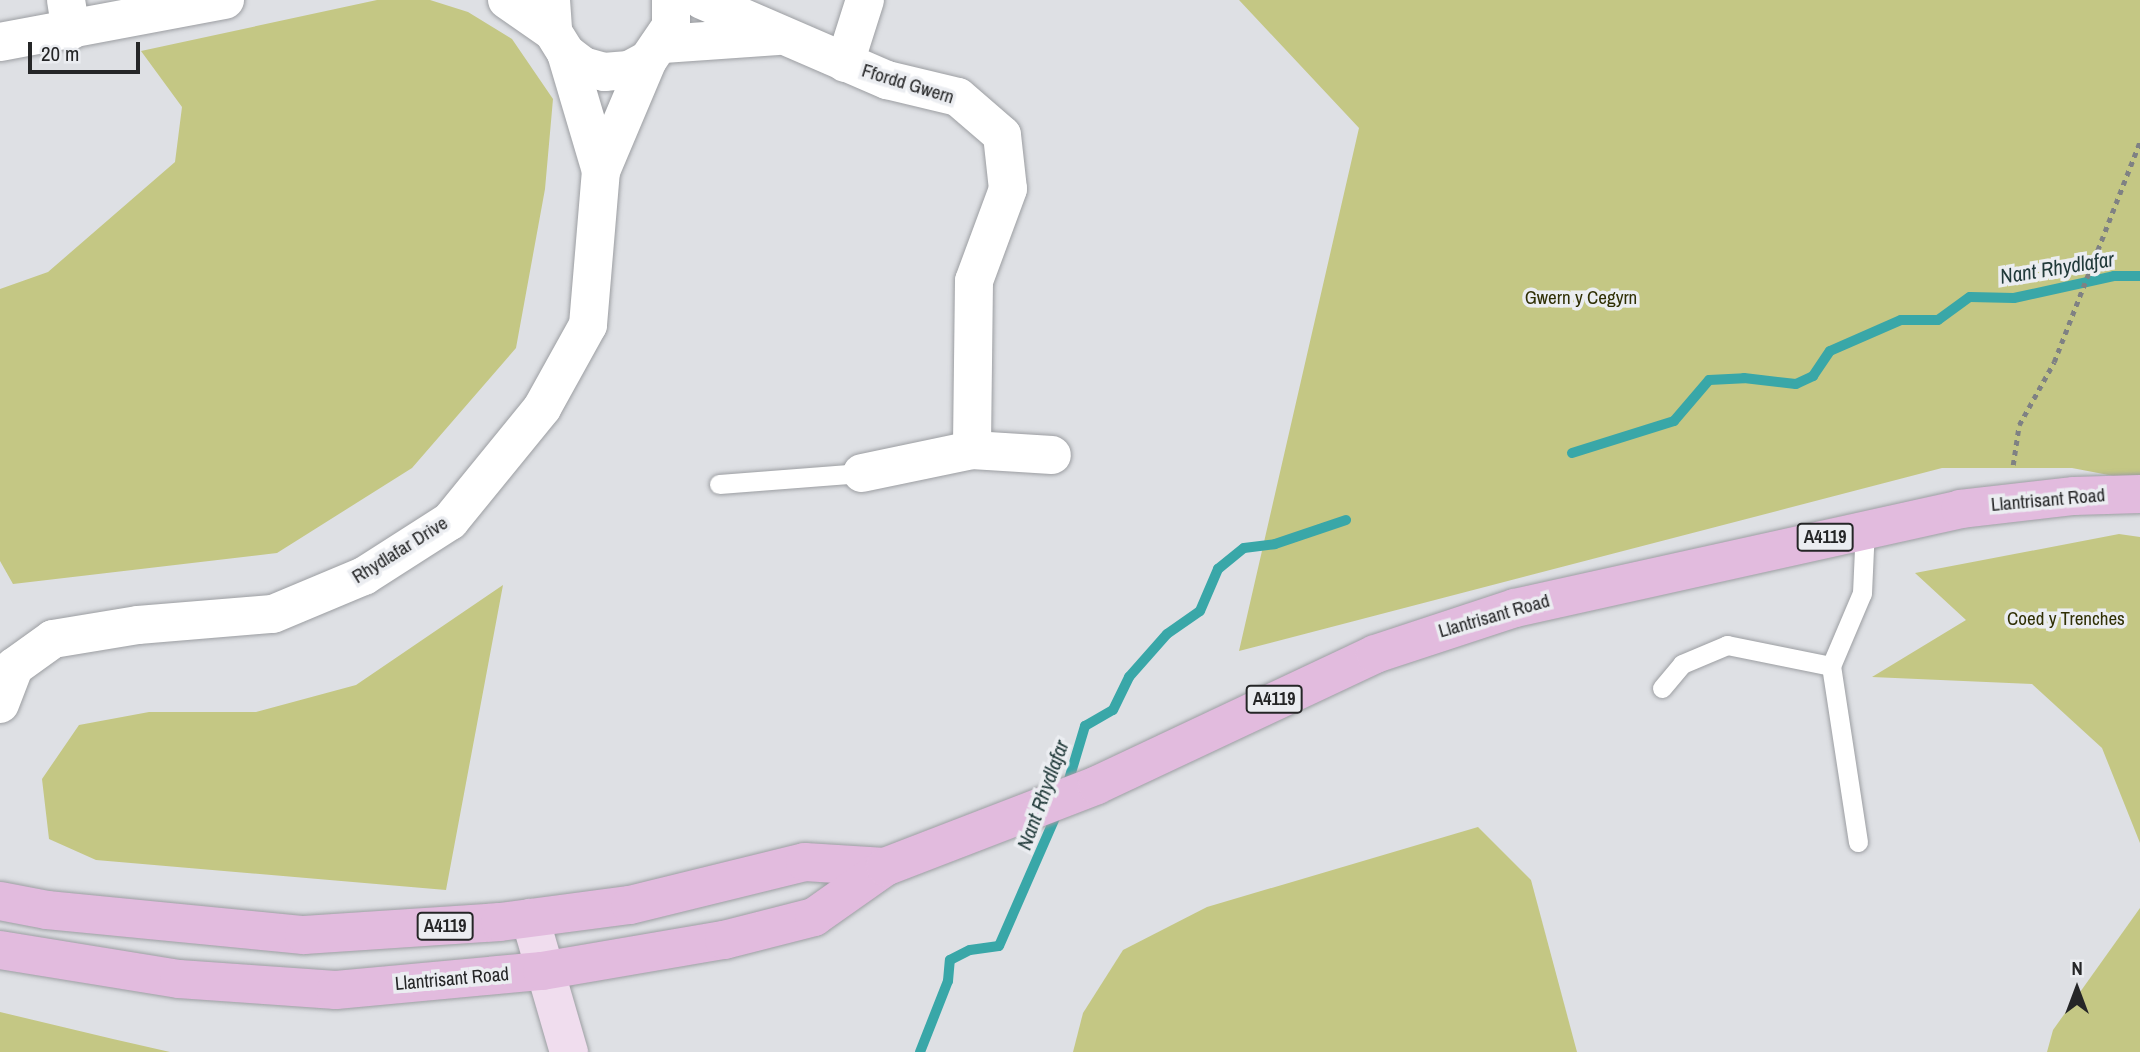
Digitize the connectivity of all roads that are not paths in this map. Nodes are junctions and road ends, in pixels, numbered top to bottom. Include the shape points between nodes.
1 (225, 0) edge
2 (507, 0) edge
3 (671, 0) edge
4 (702, 0) edge
5 (865, 0) edge
6 (69, 16) edge
7 (557, 29) edge
8 (780, 36) junction
9 (0, 42) edge
10 (655, 52) junction
11 (845, 63) junction
12 (601, 171) junction
13 (972, 450) junction
14 (1052, 454) dead end
15 (862, 473) joint
16 (719, 484) dead end
17 (2140, 494) edge
18 (1865, 528) junction
19 (7, 666) edge
20 (1831, 666) junction
21 (1662, 688) dead end
22 (0, 704) edge
23 (1858, 842) dead end
24 (885, 867) junction
25 (0, 901) edge
26 (530, 918) junction
27 (0, 950) edge
28 (542, 971) junction
29 (569, 1052) edge

1 - 6 street
2 - 7 street, Ffordd Gwern
3 - 10 street, Rhydlafar Drive via 671,26
4 - 8 street, Ffordd Gwern
5 - 11 street
6 - 9 street
7 - 10 street, Ffordd Gwern via 583,66 604,72 629,70
7 - 12 street, Rhydlafar Drive
8 - 10 street, Ffordd Gwern
8 - 11 street, Ffordd Gwern
10 - 12 street, Rhydlafar Drive
11 - 13 street, Ffordd Gwern via 887,80 958,97 1002,135 1008,189 974,281
12 - 19 street, Rhydlafar Drive via 588,325 542,408 450,521 365,576 272,614 138,625 53,639
13 - 14 street
13 - 15 street
15 - 16 lane
17 - 18 main road, Llantrisant Road / A4119 via 2006,502
18 - 20 lane via 1862,593
18 - 24 main road, Llantrisant Road / A4119 via 1515,607 1457,626 1300,686 1033,812
19 - 22 street, Rhydlafar Drive
20 - 21 lane via 1727,645 1682,664
20 - 23 lane
24 - 26 main road, Llantrisant Road / A4119 via 806,862 630,905
24 - 28 main road, Llantrisant Road / A4119 via 814,917 724,940
25 - 26 main road, Llantrisant Road / A4119 via 47,910 304,935
26 - 28 street
27 - 28 main road, Llantrisant Road / A4119 via 179,979 336,990
28 - 29 street

